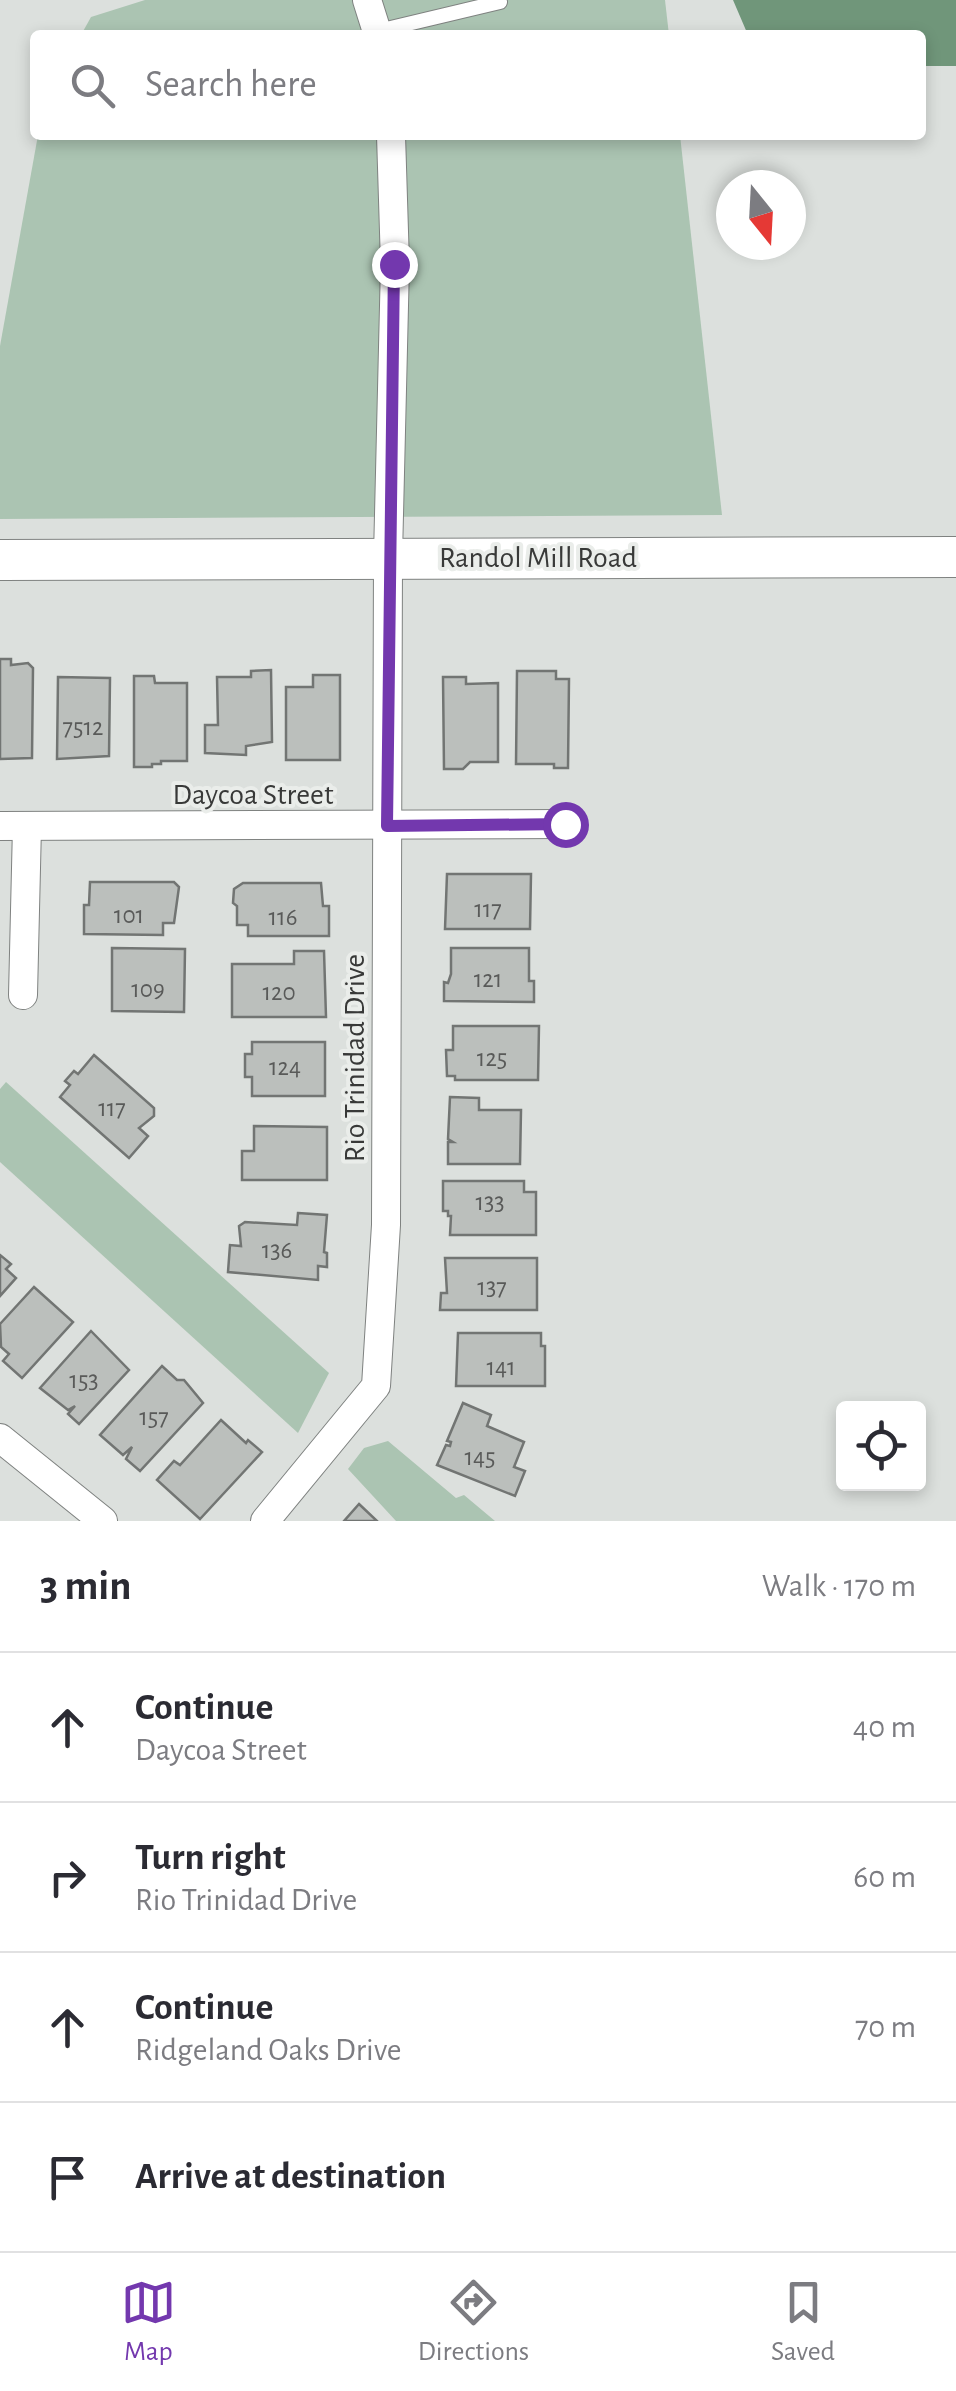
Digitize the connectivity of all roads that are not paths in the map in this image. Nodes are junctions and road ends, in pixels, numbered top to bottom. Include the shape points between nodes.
1 (367, 0) edge
2 (500, 2) edge
3 (377, 30) edge
4 (390, 30) edge
5 (390, 140) edge
6 (388, 556) junction
7 (956, 556) edge
8 (0, 560) edge
9 (565, 824) dead end
10 (13, 826) edge
11 (387, 826) junction
12 (23, 995) dead end
13 (0, 1438) edge
14 (104, 1521) edge
15 (266, 1521) edge

1 - 3 street
2 - 4 lane
5 - 6 street, Rio Trinidad Drive
6 - 7 main road, Randol Mill Road
6 - 8 main road, Randol Mill Road
6 - 11 street, Rio Trinidad Drive
9 - 11 street, Daycoa Street
10 - 11 street, Daycoa Street
10 - 12 street
11 - 15 street, Rio Trinidad Drive via 386,1225 376,1386
13 - 14 street

